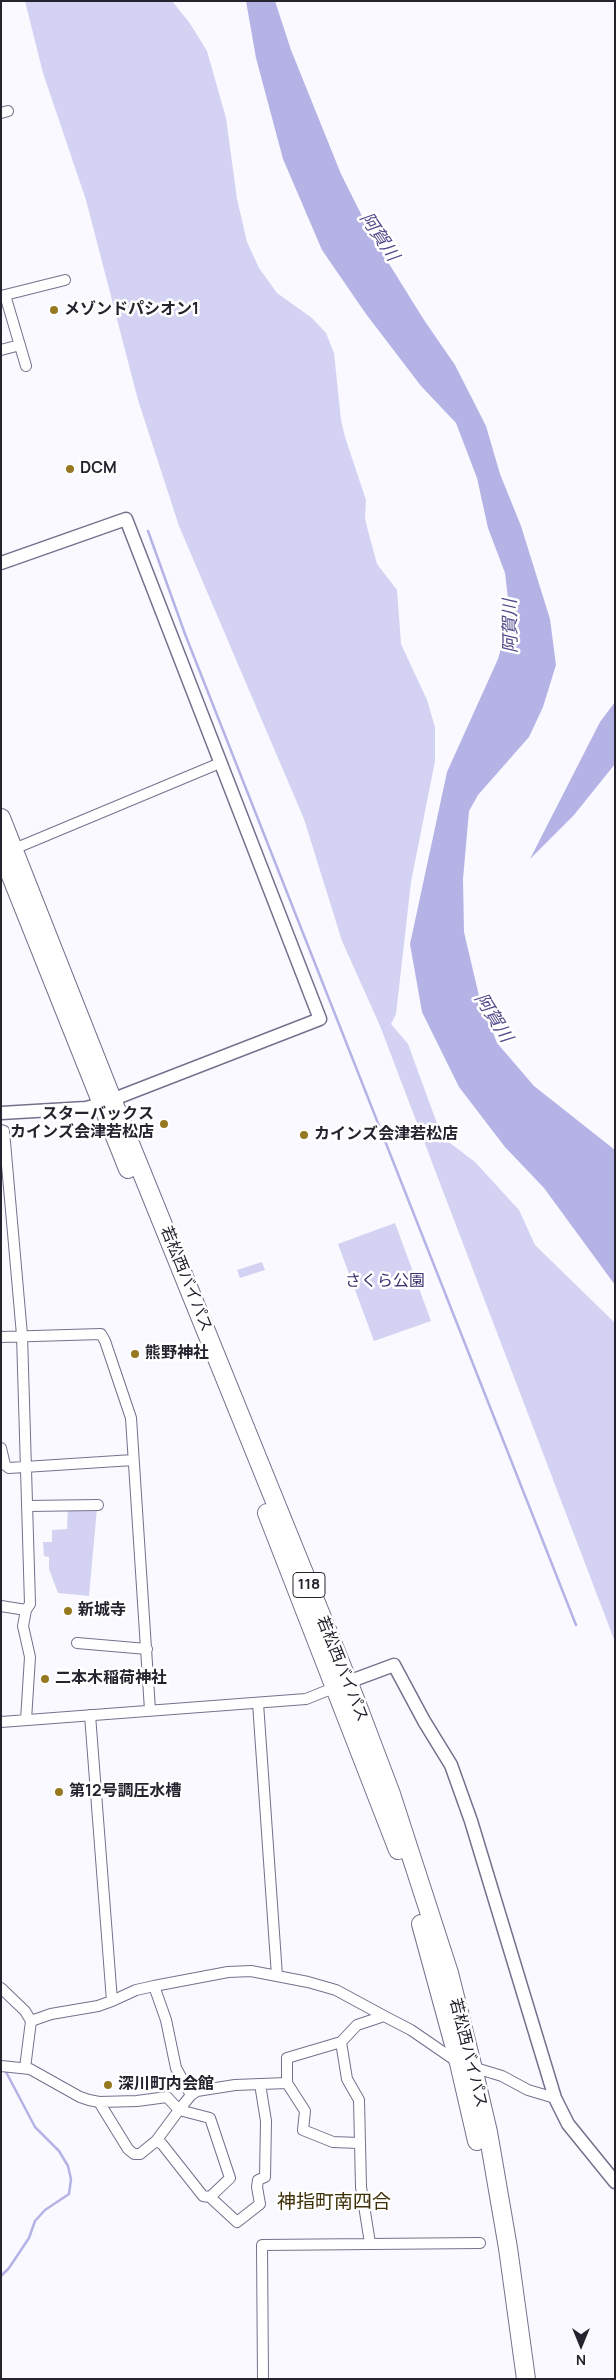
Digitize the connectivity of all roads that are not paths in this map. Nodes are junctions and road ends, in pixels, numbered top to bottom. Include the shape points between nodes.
1 (65, 280) dead end
2 (3, 296) edge
3 (20, 345) junction
4 (1, 350) edge
5 (26, 366) dead end
6 (1, 563) edge
7 (220, 763) junction
8 (1, 818) edge
9 (8, 850) edge
10 (106, 1101) junction
11 (1, 1113) edge
12 (1, 1130) edge
13 (22, 1335) junction
14 (1, 1337) edge
15 (1, 1448) edge
16 (133, 1460) junction
17 (27, 1466) junction
18 (5, 1468) edge
19 (28, 1506) junction
20 (98, 1506) dead end
21 (1, 1606) edge
22 (26, 1610) junction
23 (77, 1643) dead end
24 (146, 1649) junction
25 (342, 1684) junction
26 (258, 1703) junction
27 (150, 1710) junction
28 (90, 1716) junction
29 (26, 1720) junction
30 (1, 1722) edge
31 (277, 1976) junction
32 (154, 1986) junction
33 (1, 1988) edge
34 (112, 2001) junction
35 (384, 2016) junction
36 (31, 2021) junction
37 (341, 2042) junction
38 (466, 2065) junction
39 (1, 2066) edge
40 (25, 2068) junction
41 (287, 2083) junction
42 (260, 2084) junction
43 (191, 2095) junction
44 (555, 2098) junction
45 (99, 2102) junction
46 (179, 2110) junction
47 (156, 2141) junction
48 (359, 2143) junction
49 (615, 2182) edge
50 (210, 2197) junction
51 (370, 2243) junction
52 (480, 2243) dead end
53 (263, 2379) edge
54 (515, 2379) edge
55 (526, 2379) edge

1 - 2 street
2 - 3 street
3 - 4 street
3 - 5 street
6 - 7 street via 126,519
7 - 9 street
7 - 10 street via 320,1020
8 - 9 highway, 若松西バイパス / 118
9 - 10 highway, 若松西バイパス / 118
10 - 11 street via 86,1108
10 - 25 highway, 若松西バイパス / 118 via 180,1294
12 - 13 street via 4,1131
13 - 14 street
13 - 16 street via 101,1334 131,1418
13 - 17 street
15 - 18 street
16 - 17 street
16 - 24 street
17 - 18 street
17 - 19 street
19 - 20 street
19 - 22 street via 30,1604
21 - 22 street
22 - 29 street via 23,1626 30,1657
23 - 24 street
24 - 27 street
25 - 26 street via 306,1699
25 - 38 highway, 若松西バイパス / 118
25 - 44 street via 394,1664 452,1765
26 - 27 street
26 - 31 street
27 - 28 street
28 - 29 street
28 - 34 street
29 - 30 street
31 - 32 street via 251,1971 228,1972
31 - 35 street via 336,1990
32 - 34 street
32 - 43 street via 166,2020 176,2068
33 - 36 street
34 - 36 street
35 - 37 street via 357,2025
35 - 38 street
36 - 40 street
37 - 41 street via 287,2058
37 - 48 street via 349,2084 359,2100
38 - 44 street
38 - 54 highway, 若松西バイパス / 118
38 - 55 highway, 若松西バイパス / 118 via 497,2184
39 - 40 street
40 - 45 street via 80,2097
41 - 42 street
41 - 48 street via 305,2111 303,2130 333,2142
42 - 43 street via 197,2091
42 - 50 street via 266,2142 265,2177 258,2180 257,2187 260,2204 237,2222
43 - 46 street
44 - 49 street via 568,2124
45 - 46 street via 167,2097
45 - 47 street via 134,2154 140,2154
46 - 47 street
46 - 50 street via 210,2118 230,2178
47 - 50 street via 162,2144 203,2196
48 - 51 street via 361,2187
51 - 52 street
51 - 53 street via 262,2245

